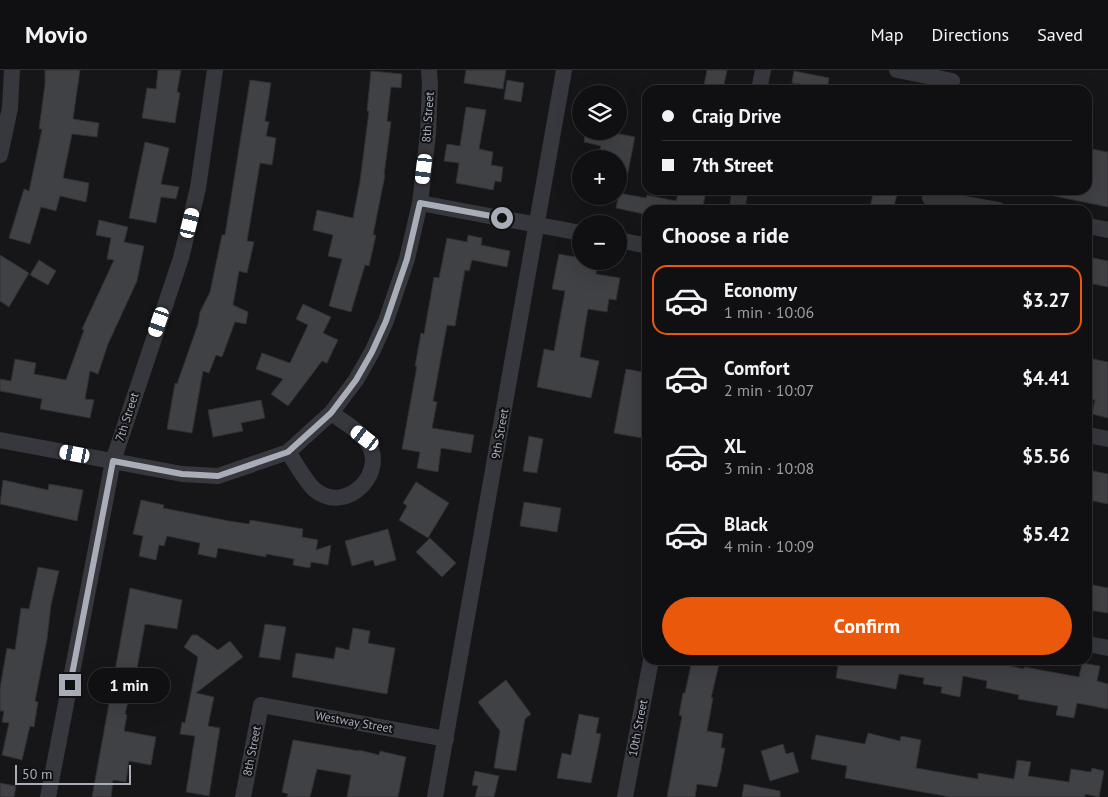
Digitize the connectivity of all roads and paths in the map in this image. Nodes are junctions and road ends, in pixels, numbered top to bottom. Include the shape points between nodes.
1 (12, 70) edge
2 (215, 70) edge
3 (429, 70) edge
4 (564, 70) edge
5 (763, 70) edge
6 (897, 70) edge
7 (952, 80) edge
8 (760, 85) edge
9 (0, 155) edge
10 (930, 199) edge
11 (420, 203) junction
12 (967, 205) edge
13 (537, 225) junction
14 (1092, 227) edge
15 (1108, 230) edge
16 (572, 231) edge
17 (627, 242) edge
18 (642, 245) edge
19 (331, 413) junction
20 (1092, 436) edge
21 (1108, 439) edge
22 (0, 440) edge
23 (288, 452) junction
24 (113, 461) junction
25 (1092, 645) edge
26 (1108, 648) edge
27 (650, 665) edge
28 (261, 705) joint
29 (446, 739) junction
30 (48, 797) edge
31 (243, 797) edge
32 (435, 797) edge
33 (625, 797) edge

1 - 9 street via 10,108
2 - 24 street, 7th Street via 198,188 182,258
3 - 11 street, 8th Street via 428,134
4 - 13 street, 9th Street
5 - 8 street
6 - 7 street
10 - 12 street
11 - 13 street
11 - 19 street, 8th Street via 407,259 386,321 356,380
13 - 16 street
13 - 29 street, 9th Street
14 - 15 street
17 - 18 street
19 - 23 street, 8th Street
19 - 23 street via 365,438 372,451 372,468 362,487 341,498 326,496 314,490
20 - 21 street
22 - 24 street
23 - 24 street via 218,476 182,474
24 - 30 street, 7th Street
25 - 26 street
27 - 33 street, 10th Street
28 - 29 street, Westway Street
28 - 31 street, 8th Street
29 - 32 street, 9th Street

